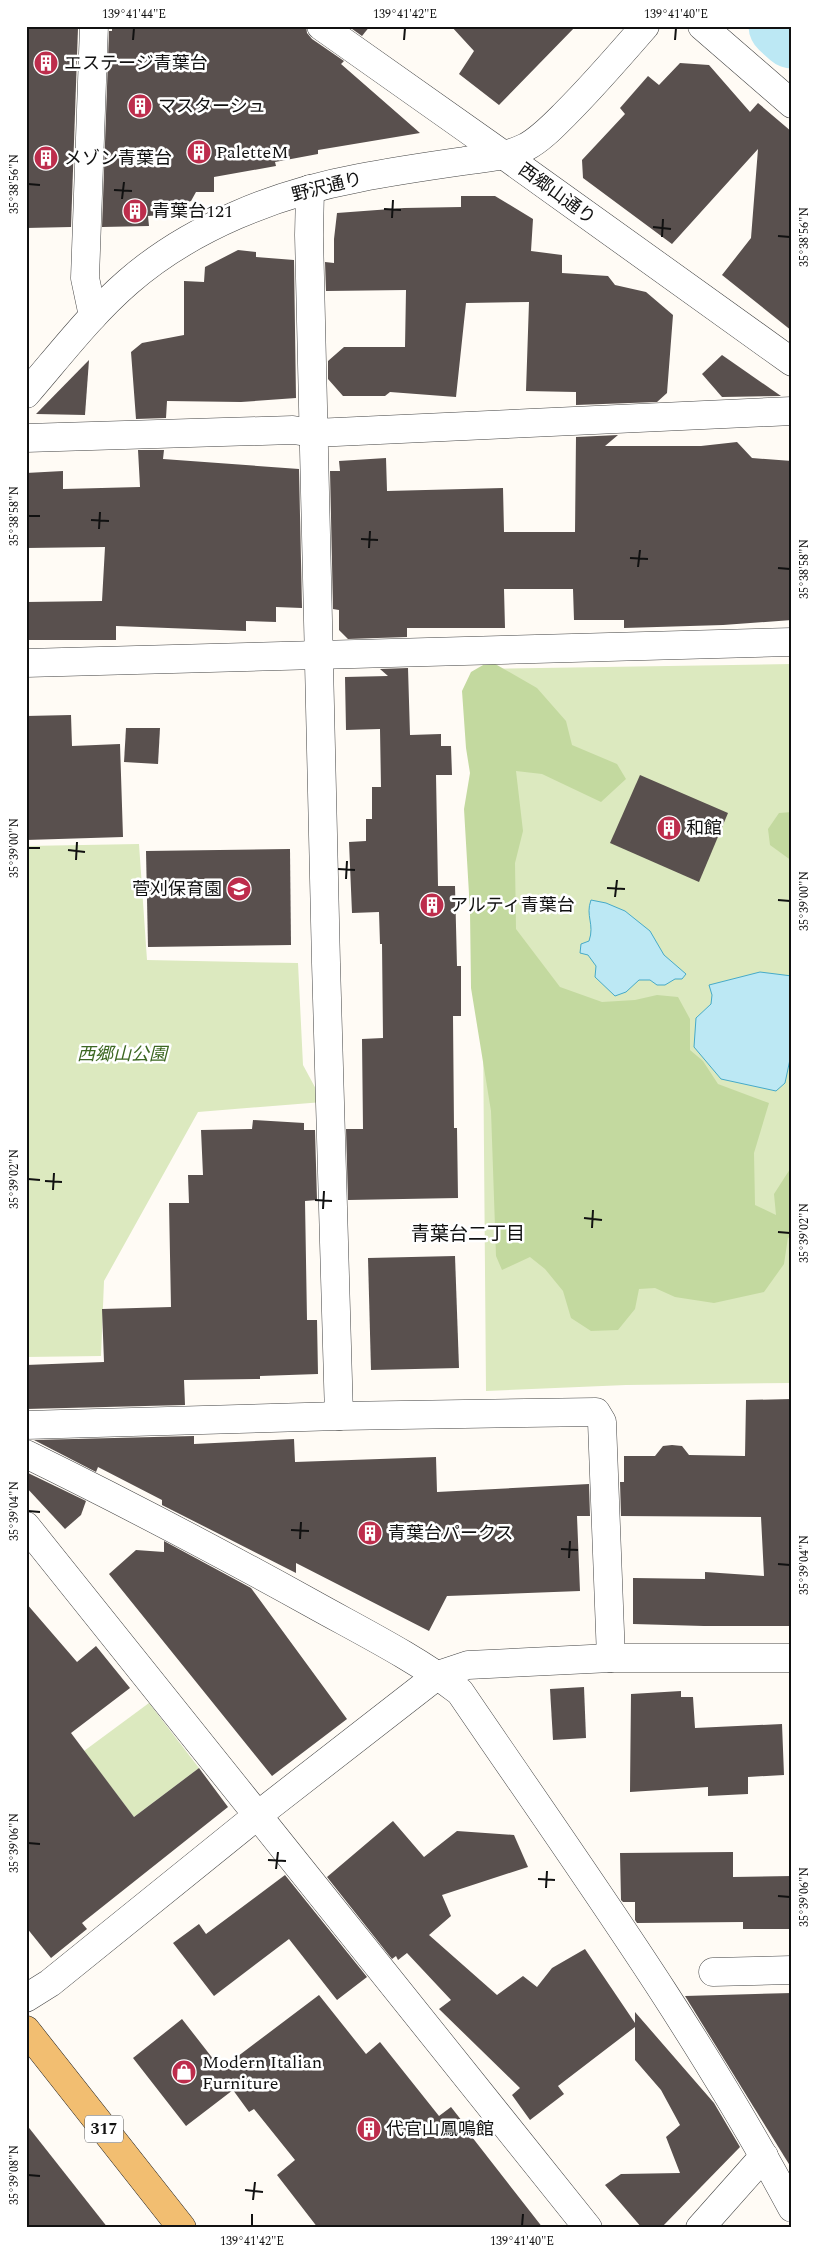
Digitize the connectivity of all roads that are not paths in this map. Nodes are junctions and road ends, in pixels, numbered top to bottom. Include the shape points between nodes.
1 (94, 26) edge
2 (321, 26) edge
3 (645, 26) edge
4 (702, 26) edge
5 (792, 104) edge
6 (505, 156) junction
7 (310, 189) junction
8 (93, 316) junction
9 (792, 362) edge
10 (26, 394) edge
11 (792, 411) edge
12 (314, 433) junction
13 (26, 438) edge
14 (792, 642) edge
15 (320, 654) junction
16 (26, 663) edge
17 (339, 1416) junction
18 (26, 1425) edge
19 (26, 1454) edge
20 (26, 1526) edge
21 (611, 1658) junction
22 (792, 1658) edge
23 (438, 1675) junction
24 (258, 1815) junction
25 (792, 1970) edge
26 (713, 1972) dead end
27 (26, 1998) edge
28 (26, 2030) edge
29 (764, 2156) junction
30 (792, 2208) edge
31 (182, 2228) edge
32 (588, 2228) edge
33 (700, 2228) edge

1 - 8 street via 85,278
2 - 6 street, 西郷山通り
3 - 6 street, 野沢通り via 547,132 528,146
4 - 5 street
6 - 7 street, 野沢通り via 359,178
6 - 9 street, 西郷山通り
7 - 8 street, 野沢通り via 222,223 170,251 128,282
7 - 12 street
8 - 10 street, 野沢通り
11 - 12 street
12 - 13 street via 293,430
12 - 15 street
14 - 15 street
15 - 16 street
15 - 17 street
17 - 18 street
17 - 21 street via 596,1412 602,1422
19 - 23 street via 264,1577
20 - 24 street
21 - 22 street
21 - 23 street via 468,1665
23 - 24 street
23 - 29 street via 460,1692 652,1976
24 - 27 street via 50,1983
24 - 32 street
25 - 26 street
28 - 31 main road, 317
29 - 30 street
29 - 33 street

